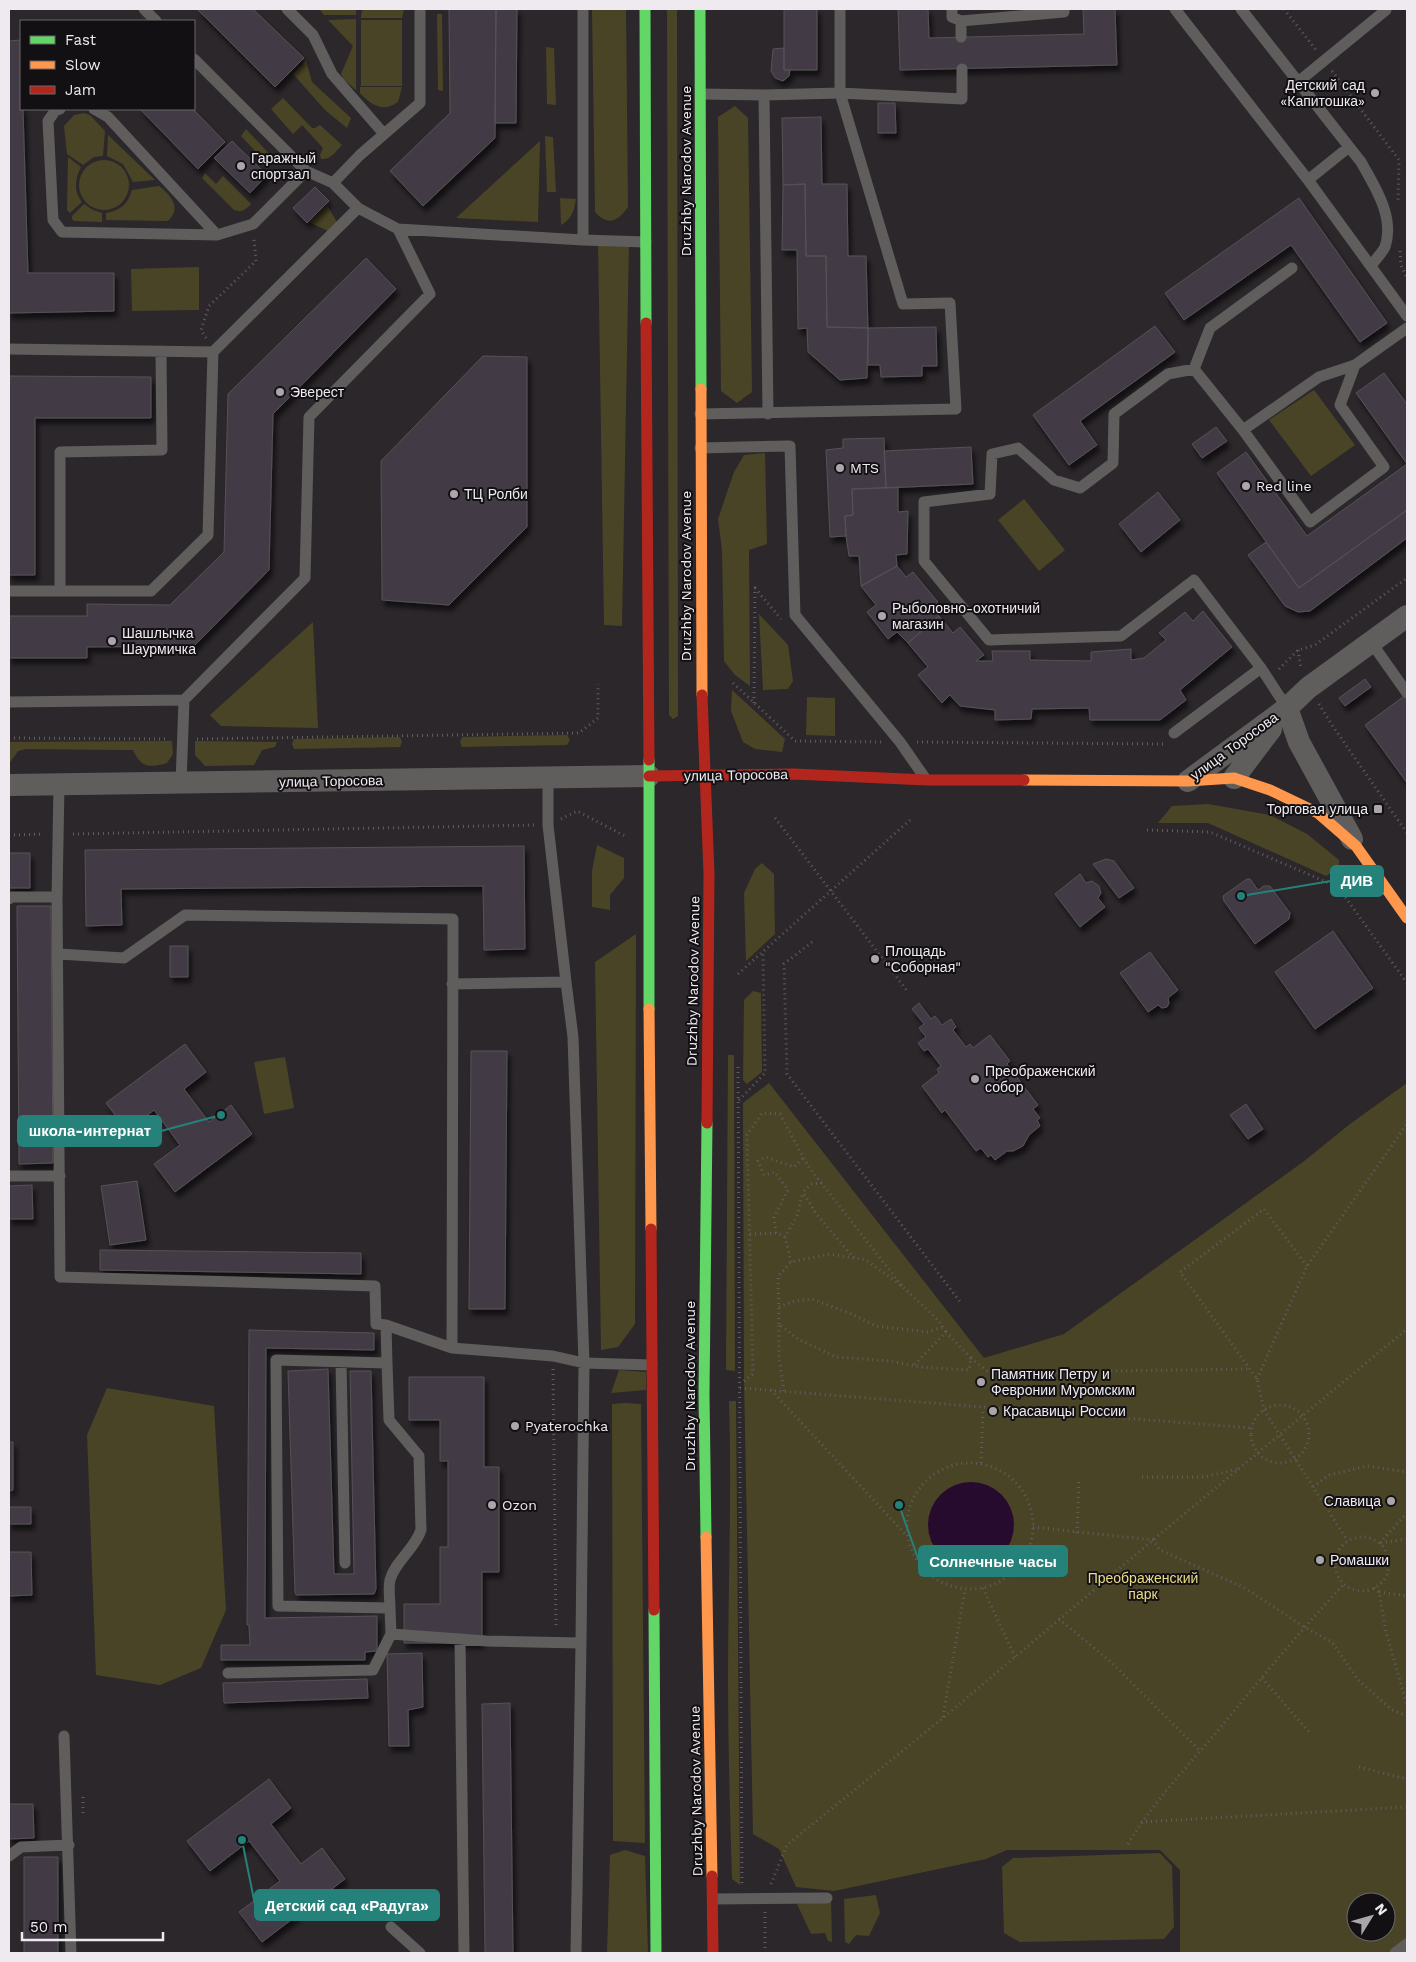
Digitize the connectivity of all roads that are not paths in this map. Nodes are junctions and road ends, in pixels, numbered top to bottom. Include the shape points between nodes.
1 (144, 9) edge
2 (287, 9) edge
3 (420, 9) edge
4 (583, 9) edge
5 (645, 9) edge
6 (700, 9) edge
7 (840, 9) edge
8 (952, 9) edge
9 (1064, 9) edge
10 (1175, 9) edge
11 (1241, 9) edge
12 (1386, 10) dead end
13 (155, 20) edge
14 (961, 20) junction
15 (961, 37) dead end
16 (195, 60) edge
17 (962, 69) dead end
18 (1298, 82) junction
19 (840, 93) junction
20 (701, 94) junction
21 (764, 95) junction
22 (58, 110) edge
23 (96, 110) edge
24 (384, 134) junction
25 (1349, 147) junction
26 (306, 171) junction
27 (1308, 180) junction
28 (333, 183) junction
29 (358, 208) junction
30 (398, 228) junction
31 (217, 235) junction
32 (583, 240) junction
33 (646, 242) junction
34 (1370, 266) junction
35 (1292, 268) dead end
36 (1407, 316) edge
37 (1407, 328) edge
38 (9, 349) edge
39 (161, 351) junction
40 (213, 352) junction
41 (1355, 365) junction
42 (1194, 369) junction
43 (700, 414) junction
44 (768, 414) junction
45 (1243, 430) junction
46 (700, 448) junction
47 (9, 591) edge
48 (60, 591) junction
49 (1407, 616) edge
50 (1371, 642) junction
51 (1261, 668) junction
52 (1407, 693) edge
53 (184, 700) junction
54 (9, 702) edge
55 (1287, 708) junction
56 (1172, 739) road end
57 (1238, 744) junction
58 (706, 775) junction
59 (649, 776) junction
60 (548, 778) junction
61 (1234, 778) junction
62 (926, 780) junction
63 (1188, 780) junction
64 (181, 784) junction
65 (9, 785) edge
66 (59, 785) junction
67 (1356, 846) junction
68 (57, 898) junction
69 (9, 899) edge
70 (1407, 918) edge
71 (58, 954) junction
72 (566, 982) junction
73 (452, 984) junction
74 (9, 1176) edge
75 (60, 1176) junction
76 (386, 1325) junction
77 (452, 1348) junction
78 (341, 1362) junction
79 (387, 1363) junction
80 (584, 1363) junction
81 (652, 1365) junction
82 (345, 1563) dead end
83 (390, 1608) junction
84 (391, 1634) junction
85 (460, 1639) junction
86 (581, 1643) junction
87 (228, 1673) dead end
88 (64, 1736) dead end
89 (69, 1846) junction
90 (9, 1856) edge
91 (827, 1898) dead end
92 (713, 1899) junction
93 (391, 1927) dead end
94 (1407, 1944) edge
95 (71, 1953) edge
96 (420, 1953) edge
97 (464, 1953) edge
98 (576, 1953) edge
99 (656, 1953) edge
100 (713, 1953) edge
101 (1395, 1953) edge

1 - 13 lane
2 - 24 lane via 313,35 332,74
3 - 24 lane via 420,103
4 - 32 lane
5 - 33 main road
6 - 20 main road, Druzhby Narodov Avenue
7 - 19 lane
8 - 14 lane via 952,16
9 - 14 lane via 1064,12
10 - 27 lane
11 - 18 lane
12 - 18 lane
14 - 15 lane
16 - 26 lane
17 - 19 lane via 962,99
18 - 25 lane
19 - 21 lane
19 - 44 lane via 903,304 950,303 956,409
20 - 21 lane
20 - 43 main road, Druzhby Narodov Avenue
21 - 44 lane
22 - 31 lane via 48,121 53,220 62,232
23 - 31 lane via 108,117
24 - 28 lane
25 - 27 lane
25 - 34 lane via 1376,188 1387,214 1384,248
26 - 28 lane
26 - 31 lane via 253,224
27 - 34 lane
28 - 29 lane
29 - 30 lane
29 - 40 lane
30 - 32 lane
30 - 53 lane via 430,294 309,417 305,578
32 - 33 lane
33 - 59 main road
34 - 36 lane
35 - 42 lane via 1210,328
37 - 41 lane
38 - 39 lane
39 - 40 lane
39 - 48 lane via 162,450 60,452
40 - 48 lane via 208,535 151,591
41 - 45 lane via 1319,377
41 - 45 lane via 1340,405 1384,467 1310,522
42 - 45 lane
42 - 51 lane via 1168,374 1114,414 1113,463 1080,488 1054,480 1018,448 992,454 990,494 924,502 924,561 989,640 1121,636 1194,580
43 - 44 lane
43 - 46 main road, Druzhby Narodov Avenue
46 - 58 main road, Druzhby Narodov Avenue via 701,683
46 - 62 lane via 790,446 795,615 900,742
47 - 48 lane
49 - 50 street, улица Торосова
50 - 52 lane
50 - 55 street, улица Торосова via 1308,688
51 - 55 lane
51 - 56 lane
53 - 54 lane
53 - 64 lane
55 - 57 street, улица Торосова
55 - 61 street
55 - 67 street via 1299,742
57 - 61 street via 1232,763
57 - 63 street, улица Торосова
58 - 59 main road, улица Торосова
58 - 62 main road, улица Торосова via 794,774
58 - 92 main road, Druzhby Narodov Avenue via 709,883 704,1394
59 - 60 street, улица Торосова
59 - 81 main road
60 - 64 street, улица Торосова
60 - 72 lane via 548,825
61 - 63 main road
61 - 67 main road via 1270,790 1318,814
62 - 63 main road, улица Торосова
64 - 66 street, улица Торосова
65 - 66 street, улица Торосова
66 - 68 lane
67 - 70 main road
68 - 69 lane
68 - 71 lane
71 - 73 lane via 124,958 185,915 453,919
71 - 75 lane
72 - 73 lane
72 - 80 lane via 573,1038
73 - 77 lane
74 - 75 lane
75 - 76 lane via 60,1277 375,1286 376,1324
76 - 77 lane
76 - 79 lane
77 - 80 lane via 553,1356
78 - 79 lane
78 - 82 lane
78 - 83 lane via 276,1360 278,1606
79 - 83 lane via 389,1420 419,1456 421,1530 418,1540 394,1570 390,1581
80 - 81 lane
80 - 86 lane
81 - 99 main road
83 - 84 lane
84 - 85 lane
84 - 87 lane via 373,1670
85 - 86 lane
85 - 97 lane
86 - 98 lane
88 - 89 lane
89 - 90 lane via 21,1847
89 - 95 lane
91 - 92 lane
92 - 100 main road, Druzhby Narodov Avenue
93 - 96 lane
94 - 101 lane

